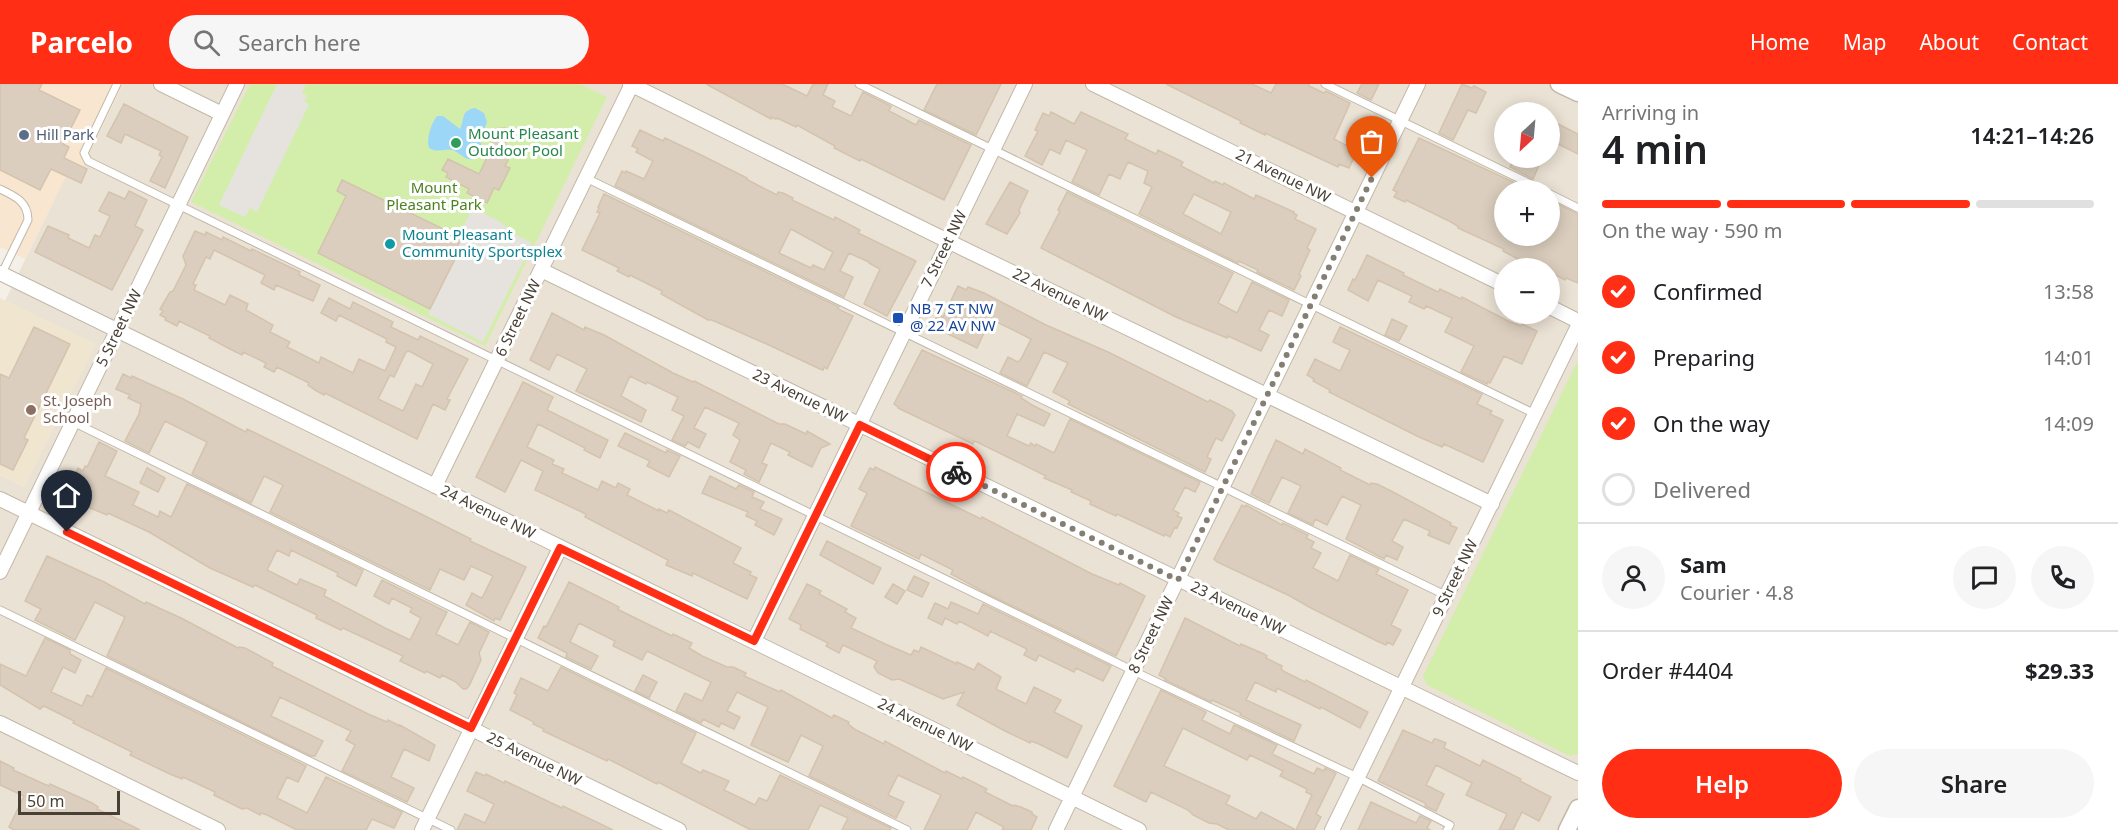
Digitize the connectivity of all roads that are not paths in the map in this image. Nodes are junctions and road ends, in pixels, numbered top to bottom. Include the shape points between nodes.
1 (117, 84) edge
2 (161, 84) edge
3 (237, 84) edge
4 (631, 84) edge
5 (860, 84) edge
6 (1025, 84) edge
7 (1093, 84) edge
8 (1326, 84) edge
9 (1418, 84) edge
10 (1559, 84) edge
11 (1578, 93) edge
12 (222, 114) junction
13 (1401, 121) junction
14 (993, 149) junction
15 (586, 177) junction
16 (1522, 180) edge
17 (0, 189) edge
18 (1560, 199) edge
19 (178, 205) junction
20 (1578, 208) edge
21 (1356, 212) junction
22 (948, 241) junction
23 (541, 270) junction
24 (1, 273) edge
25 (1494, 280) edge
26 (1311, 305) junction
27 (1560, 313) edge
28 (1578, 324) edge
29 (119, 331) junction
30 (904, 332) junction
31 (497, 360) junction
32 (1267, 396) junction
33 (1535, 414) junction
34 (73, 422) junction
35 (860, 425) junction
36 (435, 486) junction
37 (1222, 488) junction
38 (0, 499) edge
39 (1492, 504) junction
40 (28, 513) junction
41 (816, 515) junction
42 (560, 548) junction
43 (0, 572) edge
44 (1178, 580) junction
45 (1447, 596) junction
46 (0, 610) edge
47 (516, 638) junction
48 (754, 641) junction
49 (1134, 671) junction
50 (1401, 687) junction
51 (0, 723) edge
52 (471, 728) junction
53 (1578, 773) edge
54 (1357, 777) junction
55 (1072, 798) junction
56 (1578, 808) edge
57 (424, 824) edge
58 (218, 830) edge
59 (451, 830) edge
60 (679, 830) edge
61 (907, 830) edge
62 (1056, 830) edge
63 (1139, 830) edge
64 (1332, 830) edge
65 (1447, 830) edge
66 (1567, 830) edge

1 - 19 lane via 85,158
2 - 12 street
3 - 12 street, 5 Street NW
4 - 15 street, 6 Street NW
4 - 22 street, 22 Avenue NW
5 - 14 lane
6 - 14 street, 7 Street NW
7 - 21 street, 21 Avenue NW
8 - 13 lane
9 - 13 street, 8 Street NW
10 - 11 street
12 - 19 street, 5 Street NW
13 - 16 lane
13 - 21 street, 8 Street NW
14 - 22 street, 7 Street NW
14 - 26 lane
15 - 23 street, 6 Street NW
15 - 30 lane
17 - 24 lane via 19,199 28,212 28,220
18 - 20 lane
19 - 29 street, 5 Street NW
19 - 31 lane
21 - 25 street, 21 Avenue NW
21 - 26 street, 8 Street NW
22 - 30 street, 7 Street NW
22 - 32 street, 22 Avenue NW
23 - 31 street, 6 Street NW
23 - 35 street, 23 Avenue NW
24 - 29 street, 24 Avenue NW
26 - 32 street, 8 Street NW
26 - 33 lane
27 - 28 street
28 - 33 street, 9 Street NW
29 - 34 street, 5 Street NW
29 - 36 street, 24 Avenue NW
30 - 35 street, 7 Street NW
30 - 37 lane
31 - 36 street, 6 Street NW
31 - 41 lane
32 - 37 street, 8 Street NW
32 - 39 street, 22 Avenue NW
33 - 39 street, 9 Street NW
34 - 40 street, 5 Street NW
34 - 47 lane
35 - 41 street, 7 Street NW
35 - 44 street, 23 Avenue NW
36 - 42 street, 24 Avenue NW
37 - 44 street, 8 Street NW
37 - 45 lane
38 - 40 street, 25 Avenue NW
39 - 45 street, 9 Street NW
40 - 43 street, 5 Street NW
40 - 52 street, 25 Avenue NW
41 - 48 street, 7 Street NW
41 - 49 lane
42 - 47 street
42 - 48 street, 24 Avenue NW
44 - 49 street, 8 Street NW
44 - 50 street, 23 Avenue NW
45 - 50 street, 9 Street NW
46 - 57 lane
47 - 52 street
47 - 61 lane
48 - 55 street, 24 Avenue NW
49 - 54 lane
49 - 55 street, 8 Street NW
50 - 53 street, 23 Avenue NW
50 - 54 street, 9 Street NW
51 - 58 street
52 - 57 street
52 - 60 street, 25 Avenue NW
54 - 64 street, 9 Street NW
54 - 65 lane via 1450,825
55 - 62 street, 8 Street NW
55 - 63 street, 24 Avenue NW
56 - 66 street
57 - 59 lane

